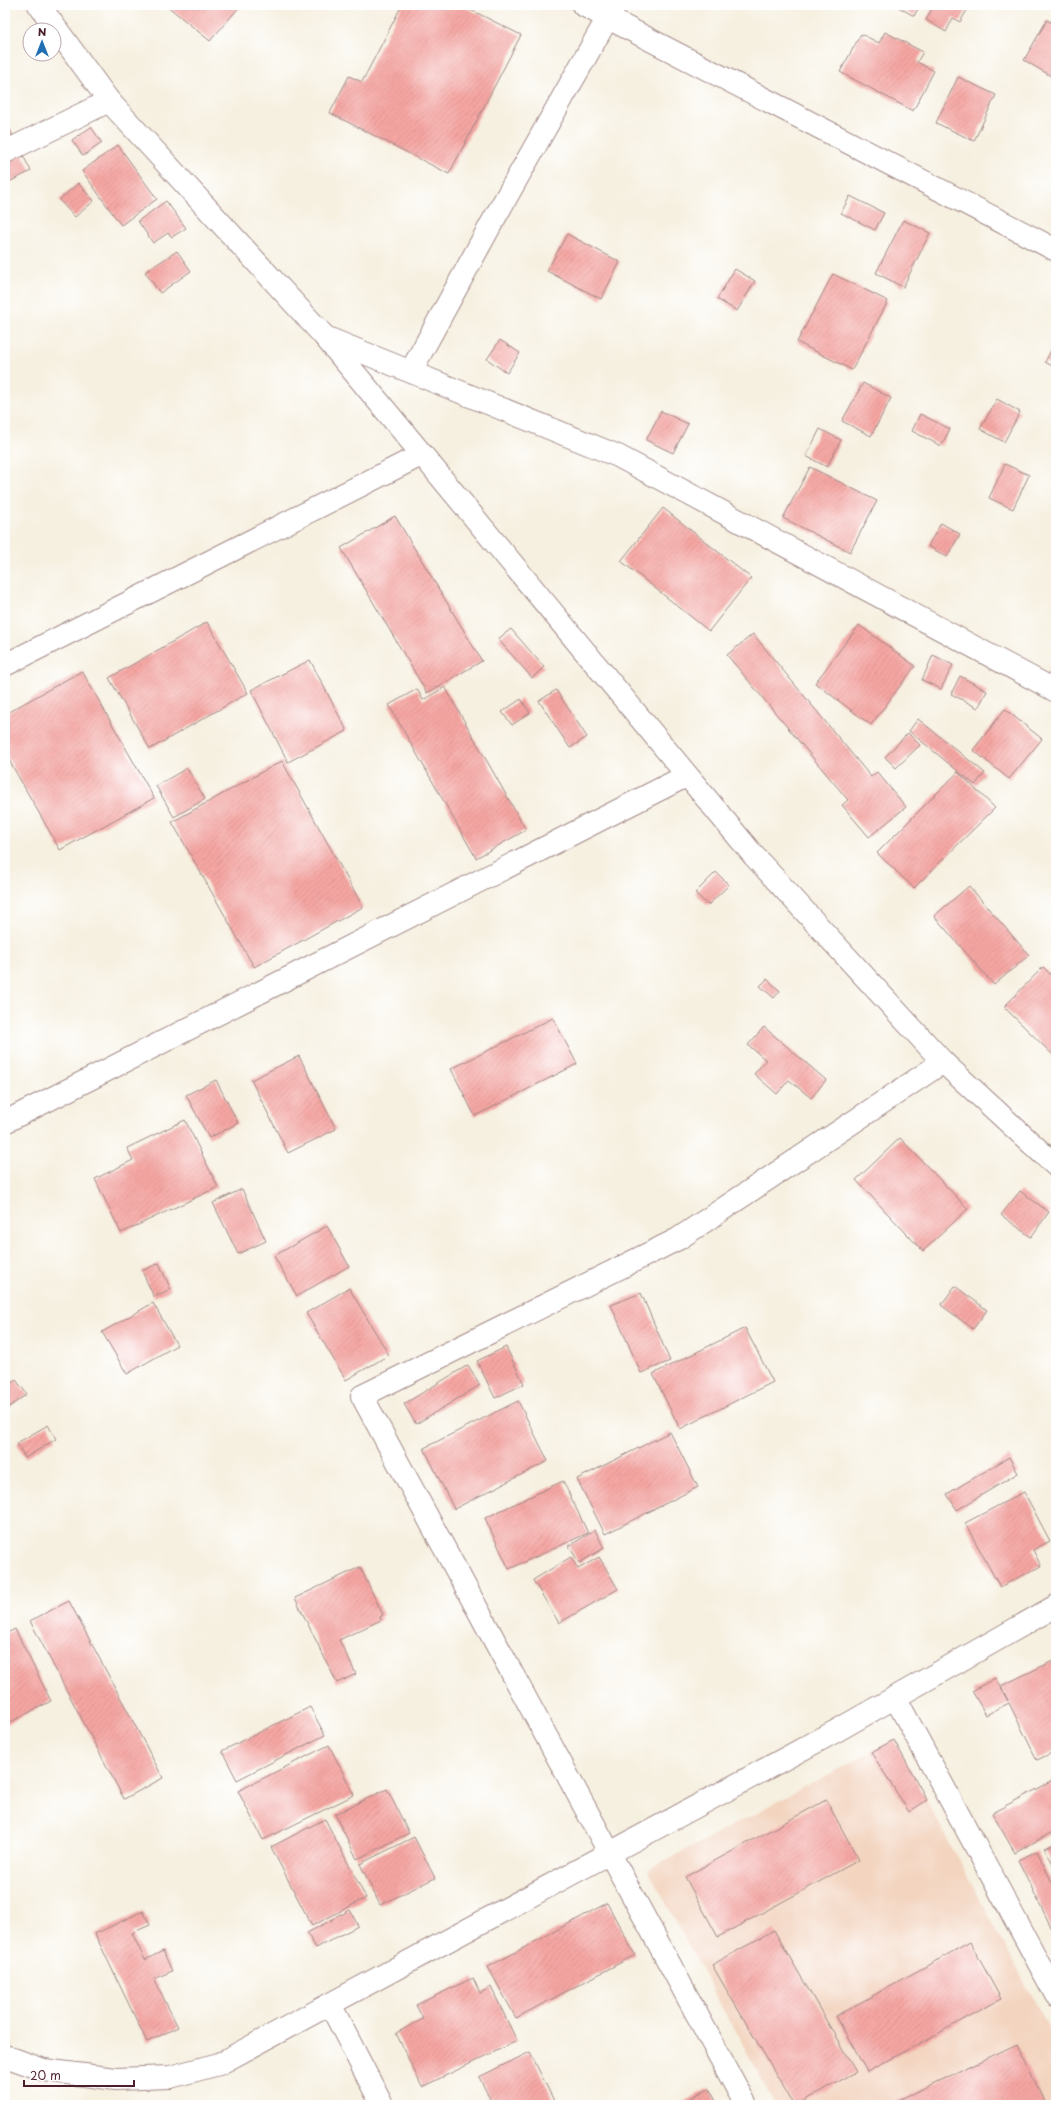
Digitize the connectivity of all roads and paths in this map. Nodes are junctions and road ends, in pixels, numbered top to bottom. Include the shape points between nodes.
1 (39, 5) edge
2 (583, 5) edge
3 (611, 11) edge
4 (109, 101) junction
5 (5, 152) edge
6 (1056, 250) edge
7 (325, 337) junction
8 (411, 371) junction
9 (421, 455) junction
10 (5, 666) edge
11 (1056, 691) edge
12 (686, 776) junction
13 (943, 1062) junction
14 (5, 1122) edge
15 (1056, 1166) edge
16 (1056, 1606) edge
17 (896, 1697) junction
18 (610, 1853) junction
19 (1056, 1995) edge
20 (330, 2004) junction
21 (5, 2056) edge
22 (382, 2105) edge
23 (746, 2105) edge

1 - 4 street
2 - 3 street
3 - 6 street
3 - 8 street
4 - 5 street
4 - 7 street
7 - 8 street
7 - 9 street
8 - 11 street via 618,456
9 - 10 street
9 - 12 street
12 - 13 street via 754,856
12 - 14 street
13 - 15 street
13 - 18 street via 678,1239 362,1396
16 - 17 street
17 - 18 street
17 - 19 street
18 - 20 street
18 - 23 street
20 - 21 street via 219,2064 170,2077 116,2079 44,2070
20 - 22 street

